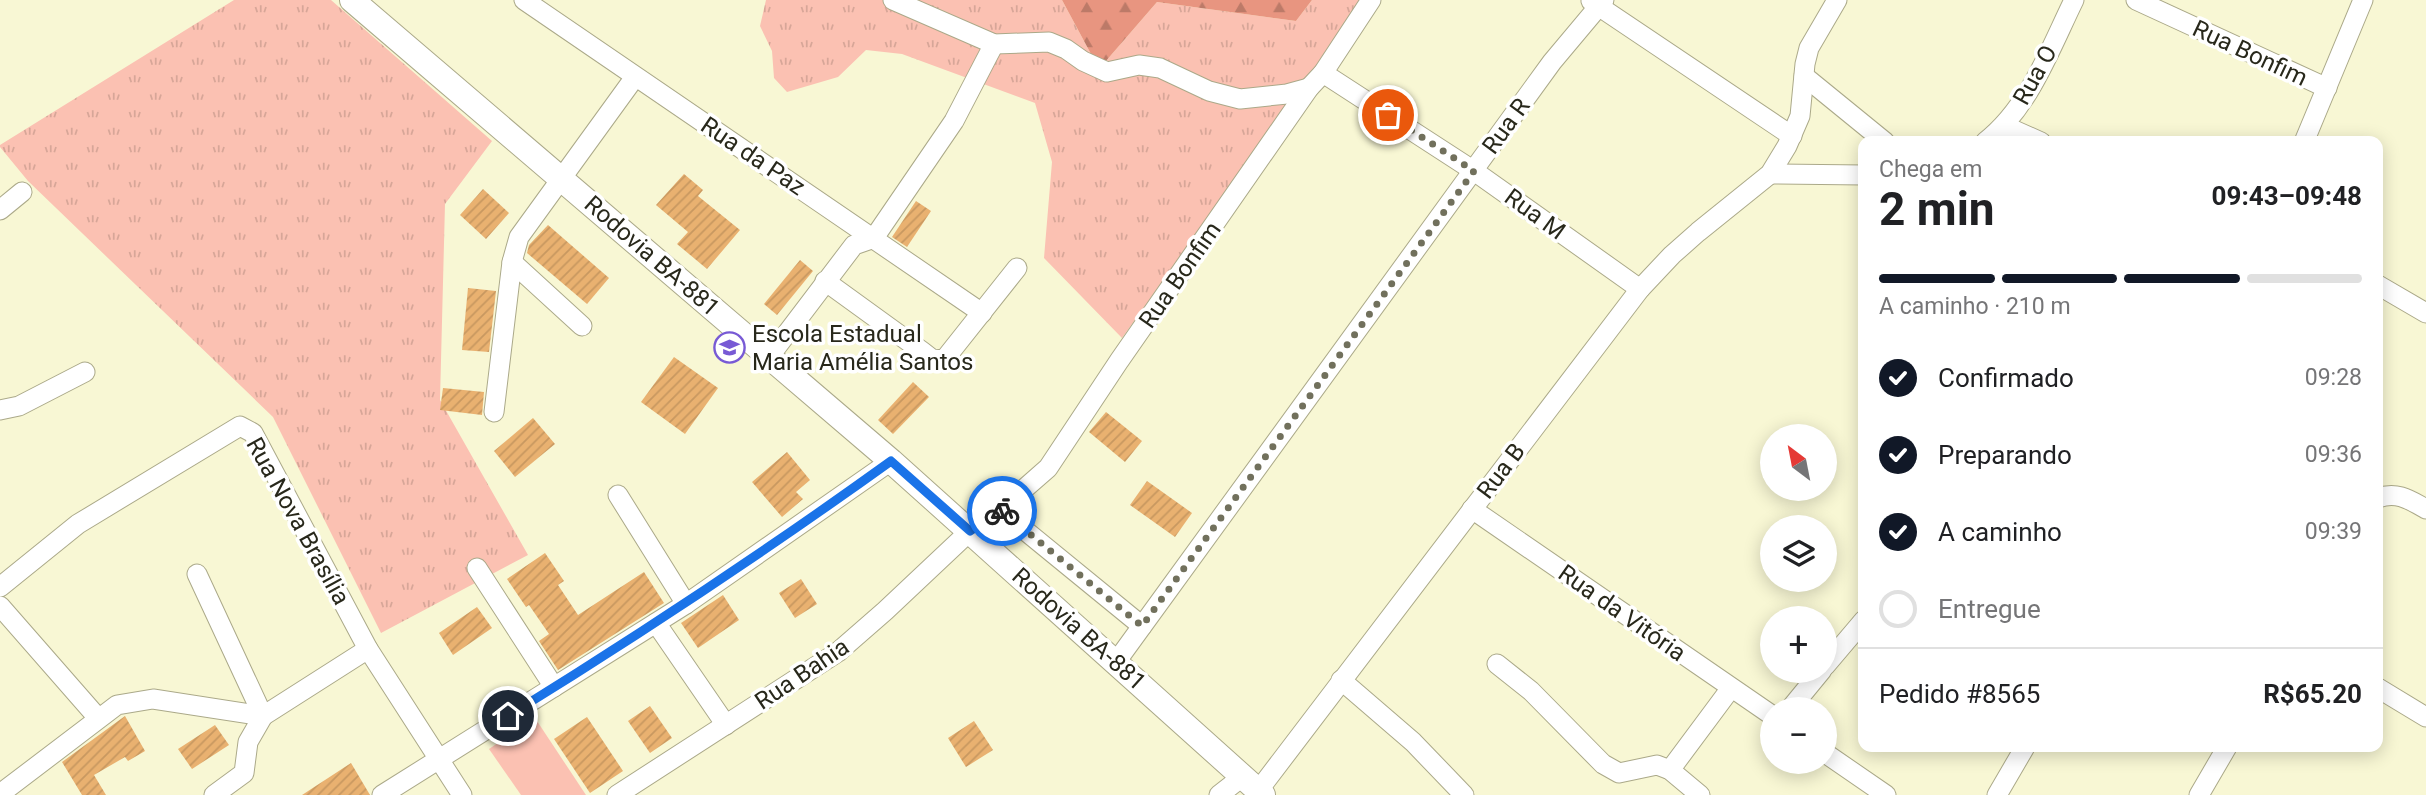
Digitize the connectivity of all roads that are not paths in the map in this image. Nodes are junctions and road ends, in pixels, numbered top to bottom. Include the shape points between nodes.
1 (352, 0) edge
2 (524, 0) edge
3 (892, 0) edge
4 (1371, 0) edge
5 (1837, 0) edge
6 (2074, 0) edge
7 (2136, 0) edge
8 (2363, 0) edge
9 (1598, 2) edge
10 (994, 44) junction
11 (1323, 73) junction
12 (1804, 76) junction
13 (635, 77) junction
14 (1309, 88) junction
15 (2327, 88) junction
16 (2005, 126) junction
17 (1792, 136) junction
18 (1878, 136) edge
19 (1992, 136) edge
20 (2028, 136) edge
21 (2307, 136) edge
22 (1474, 171) junction
23 (1770, 174) junction
24 (1858, 176) edge
25 (560, 178) junction
26 (22, 192) dead end
27 (0, 210) edge
28 (874, 238) junction
29 (512, 262) junction
30 (1017, 268) dead end
31 (825, 281) junction
32 (2383, 288) edge
33 (1640, 289) junction
34 (982, 313) junction
35 (2426, 313) edge
36 (582, 326) dead end
37 (769, 357) junction
38 (85, 372) dead end
39 (0, 410) edge
40 (494, 412) dead end
41 (891, 461) junction
42 (618, 495) dead end
43 (2383, 497) edge
44 (1472, 509) junction
45 (2426, 509) edge
46 (1000, 510) junction
47 (970, 531) junction
48 (477, 568) dead end
49 (197, 575) dead end
50 (0, 587) edge
51 (686, 604) junction
52 (0, 606) edge
53 (656, 623) junction
54 (1142, 626) junction
55 (1858, 627) edge
56 (368, 649) junction
57 (1837, 652) edge
58 (1116, 662) junction
59 (1497, 663) dead end
60 (1341, 680) junction
61 (1812, 683) edge
62 (554, 687) junction
63 (1731, 688) junction
64 (2383, 691) edge
65 (1800, 697) edge
66 (1760, 707) edge
67 (263, 716) junction
68 (2426, 717) edge
69 (98, 718) junction
70 (726, 725) junction
71 (2022, 752) edge
72 (2224, 752) edge
73 (438, 759) junction
74 (1837, 761) edge
75 (1670, 770) junction
76 (1254, 788) edge
77 (0, 794) edge
78 (214, 795) edge
79 (382, 795) edge
80 (462, 795) edge
81 (617, 795) edge
82 (1219, 795) edge
83 (1464, 795) edge
84 (1700, 795) edge
85 (1886, 795) edge
86 (1997, 795) edge
87 (2199, 795) edge

1 - 25 main road, Rodovia BA-881
2 - 13 street, Rua da Paz
3 - 10 street
4 - 11 street, Rua Bonfim
5 - 12 street via 1809,48
6 - 16 street, Rua O
7 - 15 street, Rua Bonfim
8 - 15 street
9 - 17 street
9 - 22 street, Rua R
10 - 14 street via 1049,42 1107,72 1139,65 1160,68 1229,97 1258,98
10 - 28 street via 954,121
11 - 14 street, Rua Bonfim
11 - 22 street, Rua M
12 - 17 street via 1802,109
12 - 18 street
13 - 25 street
13 - 28 street, Rua da Paz
14 - 46 street, Rua Bonfim via 1048,468
15 - 21 street
16 - 19 street, Rua O
16 - 20 street
17 - 23 street
22 - 33 street, Rua M
22 - 54 street, Rua R
23 - 24 street
23 - 33 street, Rua B via 1680,247
25 - 29 street via 524,227
25 - 37 main road, Rodovia BA-881
26 - 27 street
28 - 31 street via 854,245
28 - 34 street, Rua da Paz
29 - 36 street
29 - 40 street
30 - 34 street
31 - 34 street via 932,359 942,361
31 - 37 street
32 - 35 street
33 - 44 street, Rua B
37 - 41 main road, Rodovia BA-881
38 - 39 street via 19,406
41 - 47 main road, Rodovia BA-881
41 - 51 street
42 - 51 street
43 - 45 street via 2404,496
44 - 60 street, Rua B
44 - 63 street, Rua da Vitória
46 - 47 street, Rua Bonfim
46 - 54 street
47 - 58 main road, Rodovia BA-881
47 - 70 street, Rua Bahia via 838,652
48 - 62 street
49 - 67 street
50 - 56 street, Rua Nova Brasília via 78,524 240,426 253,433
51 - 53 street
52 - 69 street
53 - 62 street
53 - 70 street
54 - 58 street, Rua R
55 - 57 street
56 - 67 street
56 - 73 street, Rua Nova Brasília
58 - 76 main road, Rodovia BA-881
59 - 75 street via 1619,774 1657,765
60 - 76 street, Rua B
60 - 83 street via 1413,742
61 - 65 street
62 - 73 street
63 - 66 street, Rua da Vitória
63 - 75 street
64 - 68 street
67 - 69 street via 153,699 117,705
67 - 78 street via 248,742 244,774
69 - 77 street
70 - 81 street, Rua Bahia
71 - 86 street
72 - 87 street
73 - 79 street
73 - 80 street, Rua Nova Brasília
74 - 85 street
75 - 84 street
76 - 82 street, Rua B

